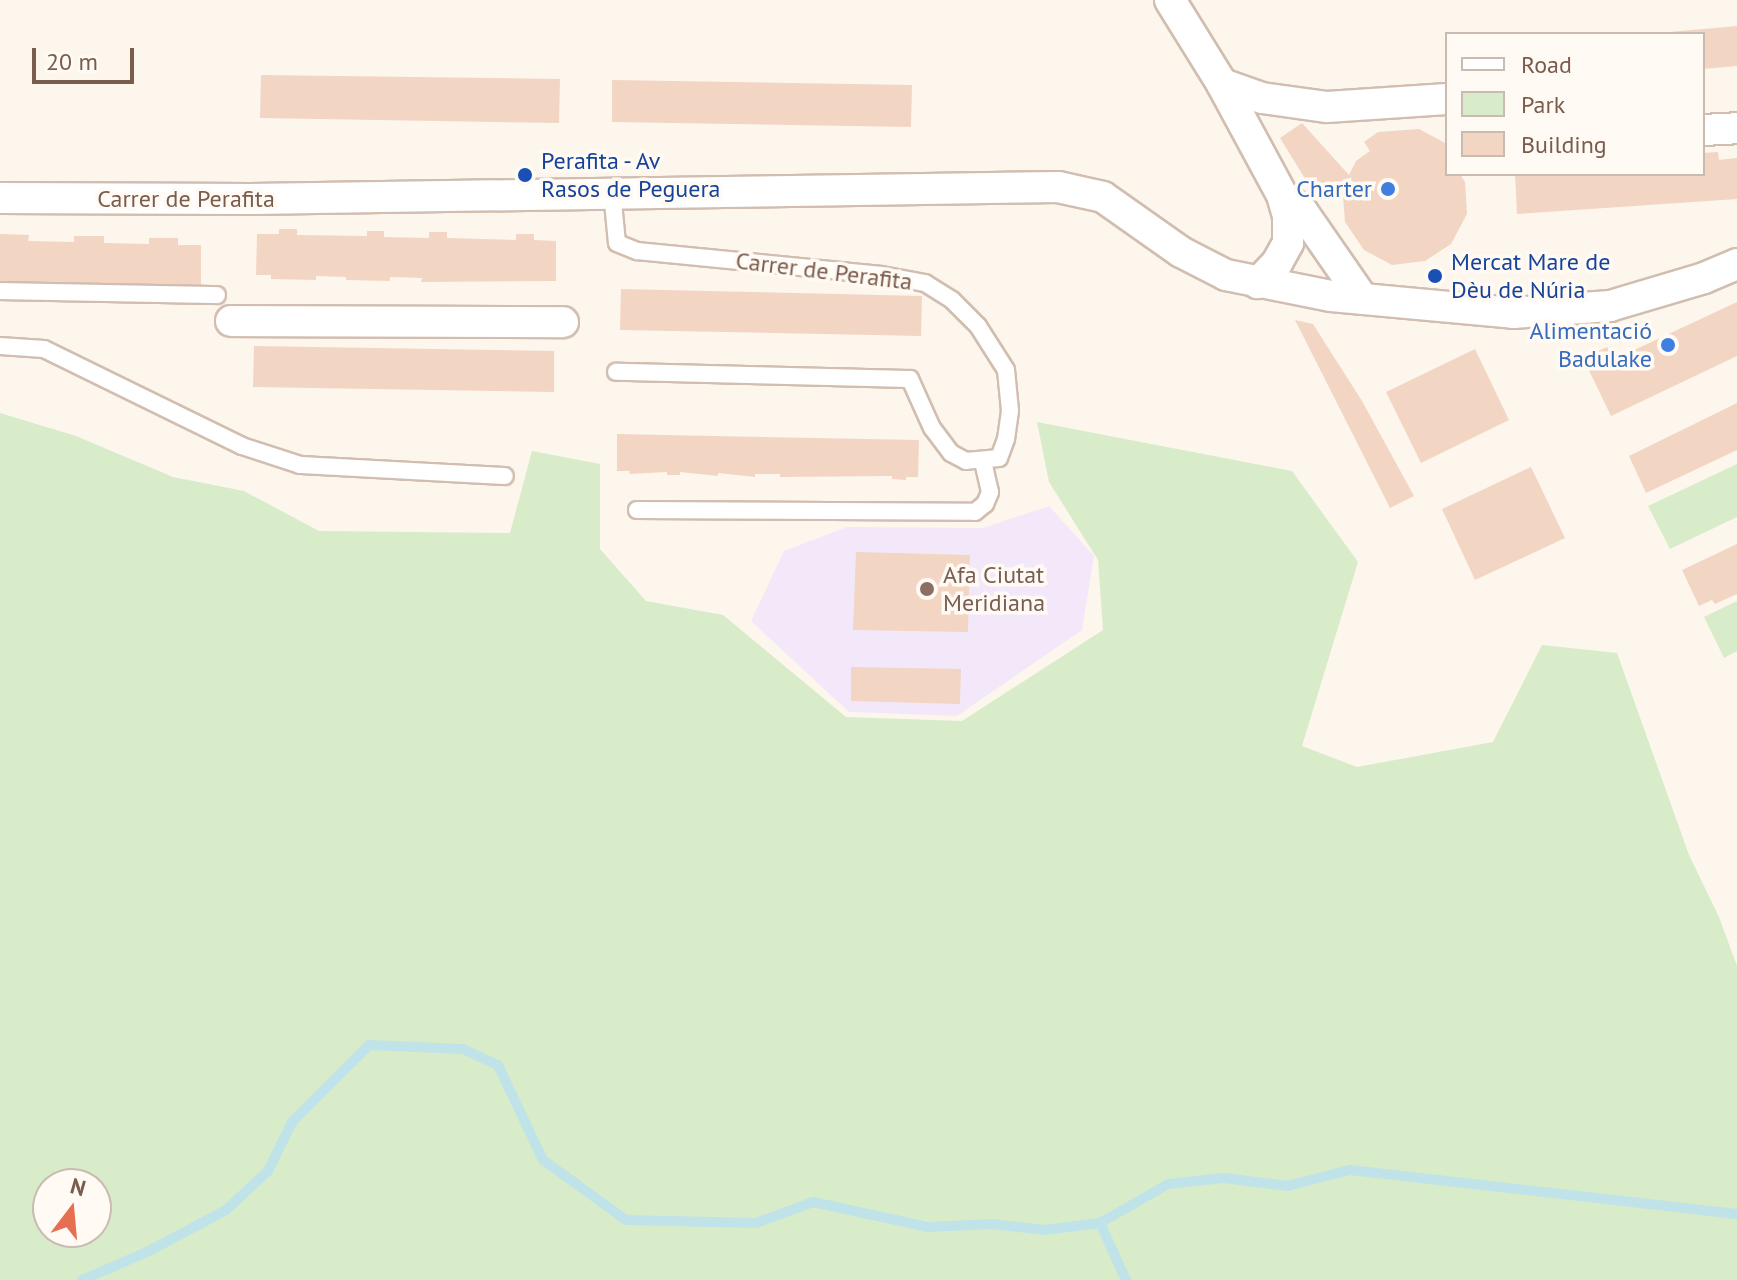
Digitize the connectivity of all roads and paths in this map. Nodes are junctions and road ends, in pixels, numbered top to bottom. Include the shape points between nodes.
1 (1170, 0) edge
2 (1222, 84) junction
3 (1445, 99) edge
4 (1737, 128) edge
5 (1705, 130) edge
6 (612, 192) junction
7 (1282, 195) junction
8 (0, 198) edge
9 (1737, 264) edge
10 (1258, 283) junction
11 (0, 291) edge
12 (1363, 299) junction
13 (224, 308) joint
14 (563, 322) dead end
15 (0, 346) edge
16 (616, 372) dead end
17 (983, 462) junction
18 (505, 476) dead end
19 (637, 510) dead end

1 - 2 street
2 - 3 street via 1262,98 1327,107
2 - 7 street
4 - 5 street
6 - 8 street, Carrer de Perafita
6 - 10 street, Carrer de Perafita via 1058,187 1103,197 1204,267
6 - 17 lane, Carrer de Perafita via 617,243 637,251 882,275 925,283 952,300 978,326 1006,370 1006,439 999,458
7 - 10 street via 1288,243
7 - 12 street via 1302,211
9 - 12 street, Carrer de Perafita via 1610,306 1513,313
10 - 12 street, Carrer de Perafita
11 - 13 lane
13 - 14 street
15 - 18 lane via 44,349 242,446 300,465
16 - 17 lane via 910,379 932,428 951,453
17 - 19 lane via 990,492 975,512

